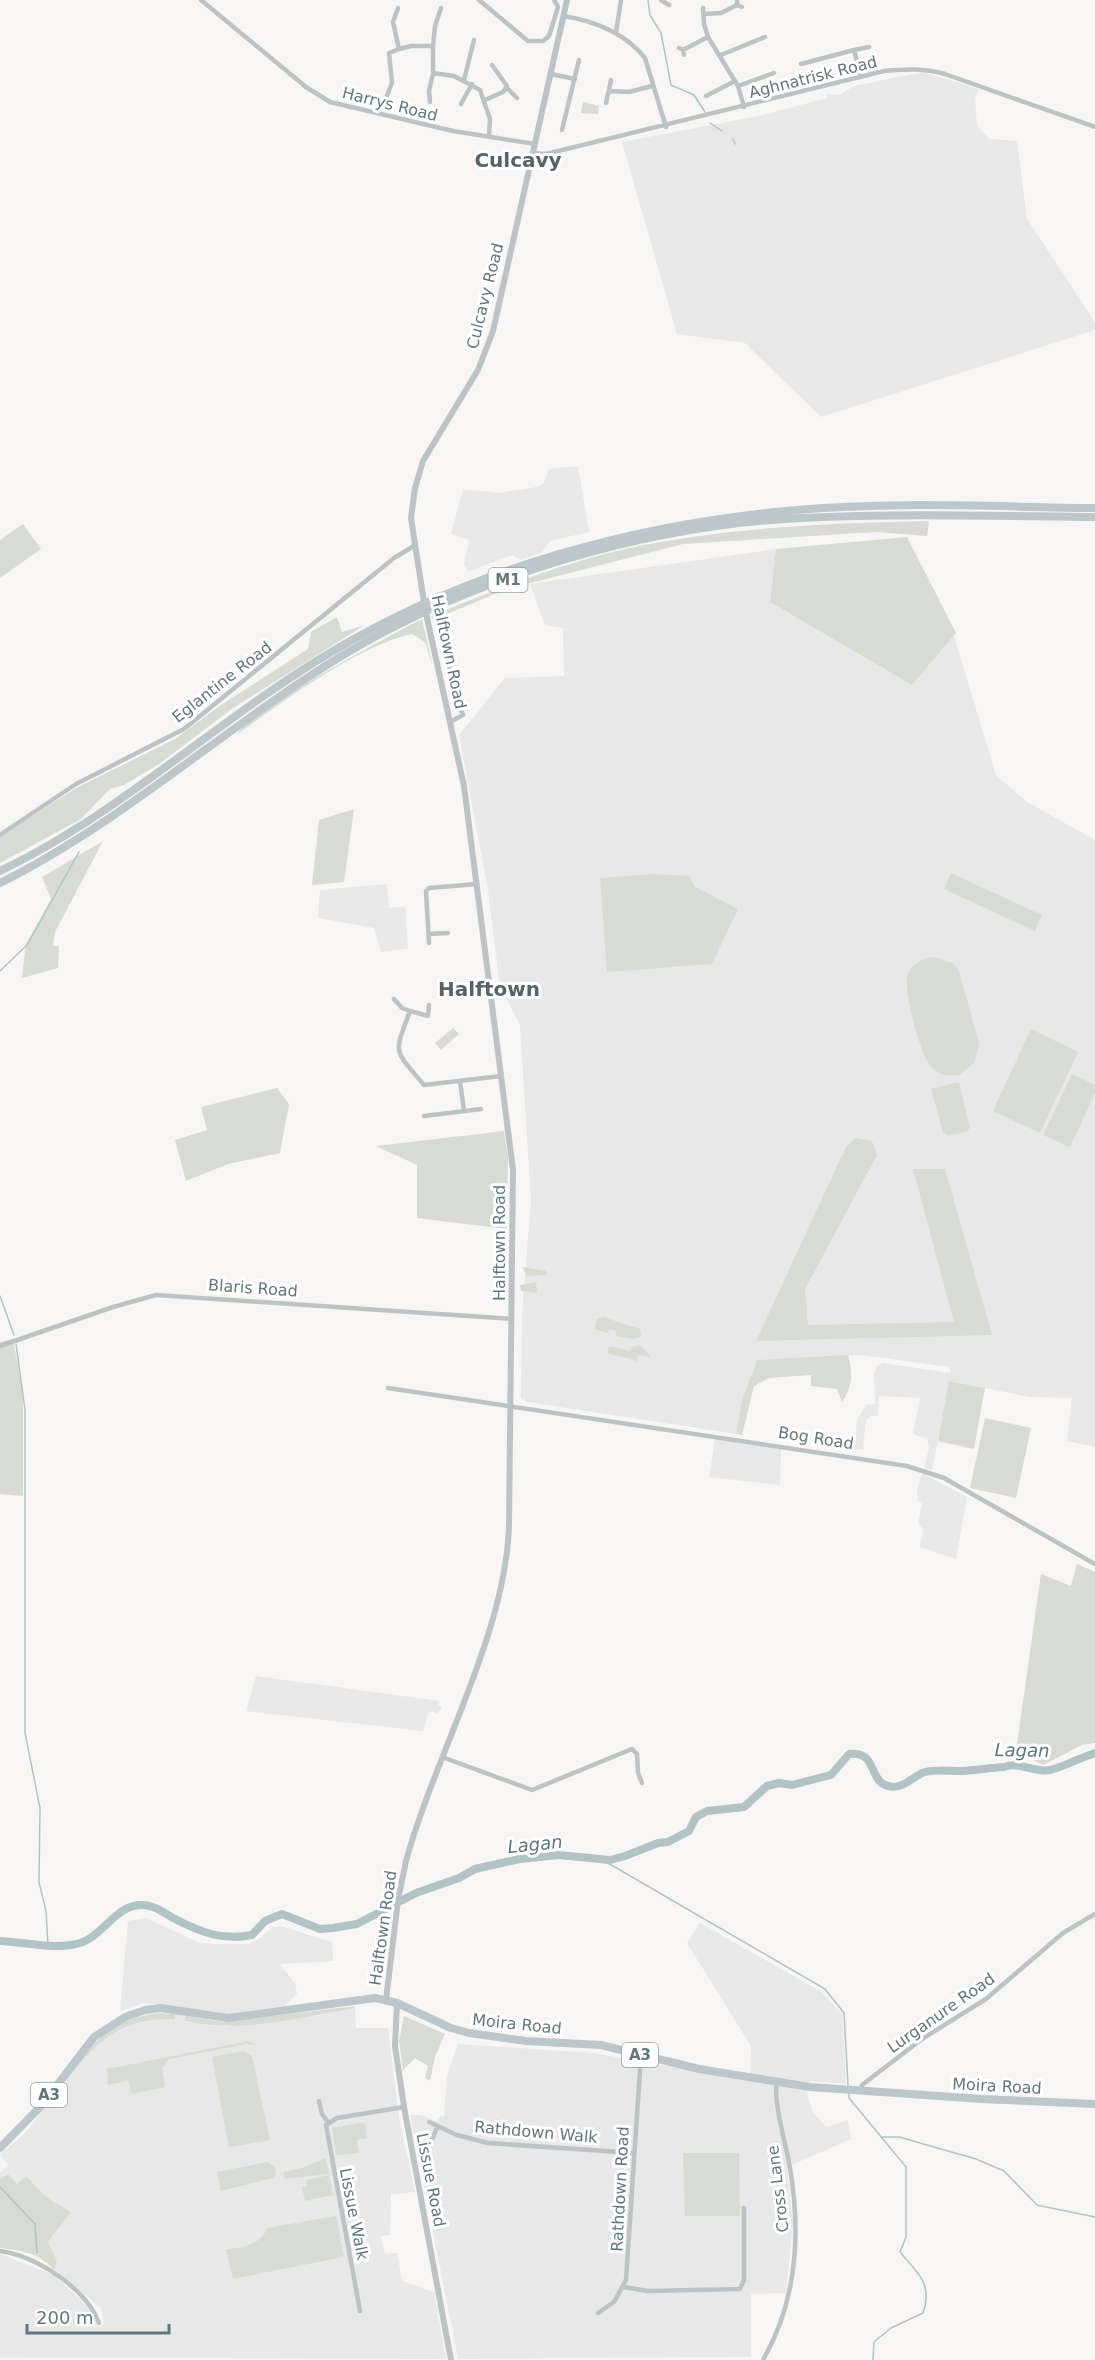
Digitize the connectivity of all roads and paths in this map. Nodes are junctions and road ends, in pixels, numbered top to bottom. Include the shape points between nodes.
1 (201, 0) edge
2 (479, 0) edge
3 (555, 0) edge
4 (567, 0) edge
5 (621, 0) edge
6 (661, 1) edge
7 (739, 4) edge
8 (669, 5) dead end
9 (398, 8) dead end
10 (441, 8) dead end
11 (657, 8) dead end
12 (703, 8) dead end
13 (704, 14) junction
14 (564, 16) junction
15 (616, 33) junction
16 (708, 37) junction
17 (765, 37) dead end
18 (474, 39) dead end
19 (433, 46) junction
20 (869, 46) dead end
21 (399, 49) junction
22 (682, 51) dead end
23 (854, 51) junction
24 (721, 55) junction
25 (579, 60) dead end
26 (801, 64) dead end
27 (492, 65) dead end
28 (774, 73) dead end
29 (433, 74) junction
30 (550, 74) junction
31 (861, 77) junction
32 (575, 79) junction
33 (464, 80) junction
34 (611, 80) dead end
35 (737, 83) junction
36 (472, 84) junction
37 (652, 86) junction
38 (507, 88) junction
39 (609, 91) junction
40 (706, 96) dead end
41 (517, 98) dead end
42 (485, 100) junction
43 (377, 101) dead end
44 (430, 102) dead end
45 (384, 103) junction
46 (606, 103) dead end
47 (461, 104) dead end
48 (390, 107) dead end
49 (744, 107) junction
50 (666, 127) junction
51 (1095, 127) edge
52 (562, 130) dead end
53 (489, 137) junction
54 (535, 144) junction
55 (533, 153) junction
56 (1095, 508) edge
57 (1095, 517) edge
58 (414, 546) junction
59 (421, 586) joint
60 (447, 647) dead end
61 (450, 722) junction
62 (0, 835) edge
63 (0, 871) edge
64 (0, 883) edge
65 (477, 884) junction
66 (448, 933) dead end
67 (429, 934) junction
68 (429, 943) dead end
69 (394, 999) dead end
70 (429, 1005) dead end
71 (410, 1011) junction
72 (501, 1076) junction
73 (460, 1081) junction
74 (481, 1109) dead end
75 (464, 1111) junction
76 (424, 1116) dead end
77 (512, 1319) junction
78 (0, 1346) edge
79 (388, 1388) dead end
80 (510, 1406) junction
81 (1095, 1564) edge
82 (442, 1757) junction
83 (642, 1783) dead end
84 (1095, 1914) edge
85 (386, 2000) junction
86 (397, 2003) junction
87 (641, 2055) junction
88 (776, 2082) junction
89 (852, 2090) junction
90 (319, 2101) dead end
91 (1095, 2104) edge
92 (404, 2108) junction
93 (328, 2122) junction
94 (429, 2122) dead end
95 (438, 2126) junction
96 (432, 2139) dead end
97 (0, 2148) edge
98 (634, 2153) junction
99 (744, 2208) dead end
100 (0, 2251) edge
101 (624, 2287) junction
102 (360, 2311) dead end
103 (598, 2313) dead end
104 (99, 2323) dead end
105 (451, 2360) edge
106 (763, 2360) edge

1 - 53 street, Harrys Road via 306,87 330,102
2 - 3 street via 535,43 549,36 558,7
4 - 14 street, Culcavy Road
5 - 15 street
6 - 8 street
6 - 11 street
7 - 13 street via 721,13
9 - 21 street via 393,22
10 - 19 street
12 - 13 street
13 - 16 street
14 - 15 street
14 - 30 street, Culcavy Road
15 - 37 street via 645,58
16 - 22 street
16 - 24 street
17 - 24 street
18 - 33 street
19 - 21 street
19 - 29 street
20 - 23 street
21 - 45 street via 389,53 392,83
23 - 26 street
23 - 31 street
24 - 35 street
25 - 32 street
27 - 38 street via 507,82
28 - 35 street
29 - 33 street
29 - 44 street
30 - 32 street
30 - 54 street, Culcavy Road
31 - 49 street, Aghnatrisk Road
31 - 51 street, Aghnatrisk Road via 904,69 931,70
32 - 52 street
33 - 36 street
34 - 39 street
35 - 40 street
35 - 49 street
36 - 42 street
36 - 47 street
37 - 39 street via 629,92
37 - 50 street
38 - 41 street
38 - 42 street
39 - 46 street
42 - 53 street
43 - 45 street
45 - 48 street
49 - 50 street, Aghnatrisk Road
50 - 55 street, Aghnatrisk Road via 546,154
53 - 54 street, Harrys Road
54 - 55 street, Culcavy Road
55 - 58 street, Culcavy Road via 489,343 418,476 412,510
56 - 63 highway, M1 via 799,510 687,523 551,556 414,609 336,649 272,688 119,800
57 - 64 highway, M1 via 800,518 652,539 553,565 457,600 347,653 276,697 124,810
58 - 59 street, Culcavy Road
58 - 62 street, Eglantine Road via 394,558 184,729 76,784
59 - 61 street, Halftown Road
60 - 61 street, Halftown Road via 452,690 463,715
61 - 65 street, Halftown Road via 464,786
65 - 67 street via 426,891
65 - 72 street, Halftown Road
66 - 67 street
67 - 68 street
69 - 71 street
70 - 71 street via 428,1017
71 - 73 street via 398,1042 402,1061 424,1086
72 - 73 street
72 - 77 street, Halftown Road via 513,1170
73 - 75 street
74 - 75 street
75 - 76 street
77 - 78 street, Blaris Road via 156,1295
77 - 80 street, Halftown Road
79 - 80 street, Bog Road
80 - 81 street, Bog Road via 907,1466 944,1478
80 - 82 street, Halftown Road via 506,1562 482,1650
82 - 83 street via 532,1790 632,1749 638,1754
82 - 85 street, Halftown Road via 399,1888
84 - 89 street, Lurganure Road via 1063,1933 979,2005
85 - 86 highway, Moira Road / A3
85 - 97 highway, Moira Road / A3 via 352,2000 228,2018 173,2010 145,2010 125,2017 87,2045 42,2105
86 - 87 highway, Moira Road / A3 via 469,2033 601,2045
86 - 92 street, Lissue Road via 395,2046
87 - 88 highway, Moira Road / A3
87 - 98 street, Rathdown Road
88 - 89 highway, Moira Road / A3
88 - 106 street, Cross Lane via 776,2102 795,2201 796,2243 786,2310
89 - 91 highway, Moira Road / A3
90 - 93 street, Lissue Walk
92 - 93 street
92 - 105 street, Lissue Road
93 - 102 street, Lissue Walk via 326,2134
94 - 95 street, Rathdown Walk
95 - 96 street
95 - 98 street, Rathdown Walk via 488,2143
98 - 101 street, Rathdown Road
99 - 101 street via 744,2280 740,2289 648,2291
100 - 104 street via 45,2266 80,2295
101 - 103 street via 614,2302

